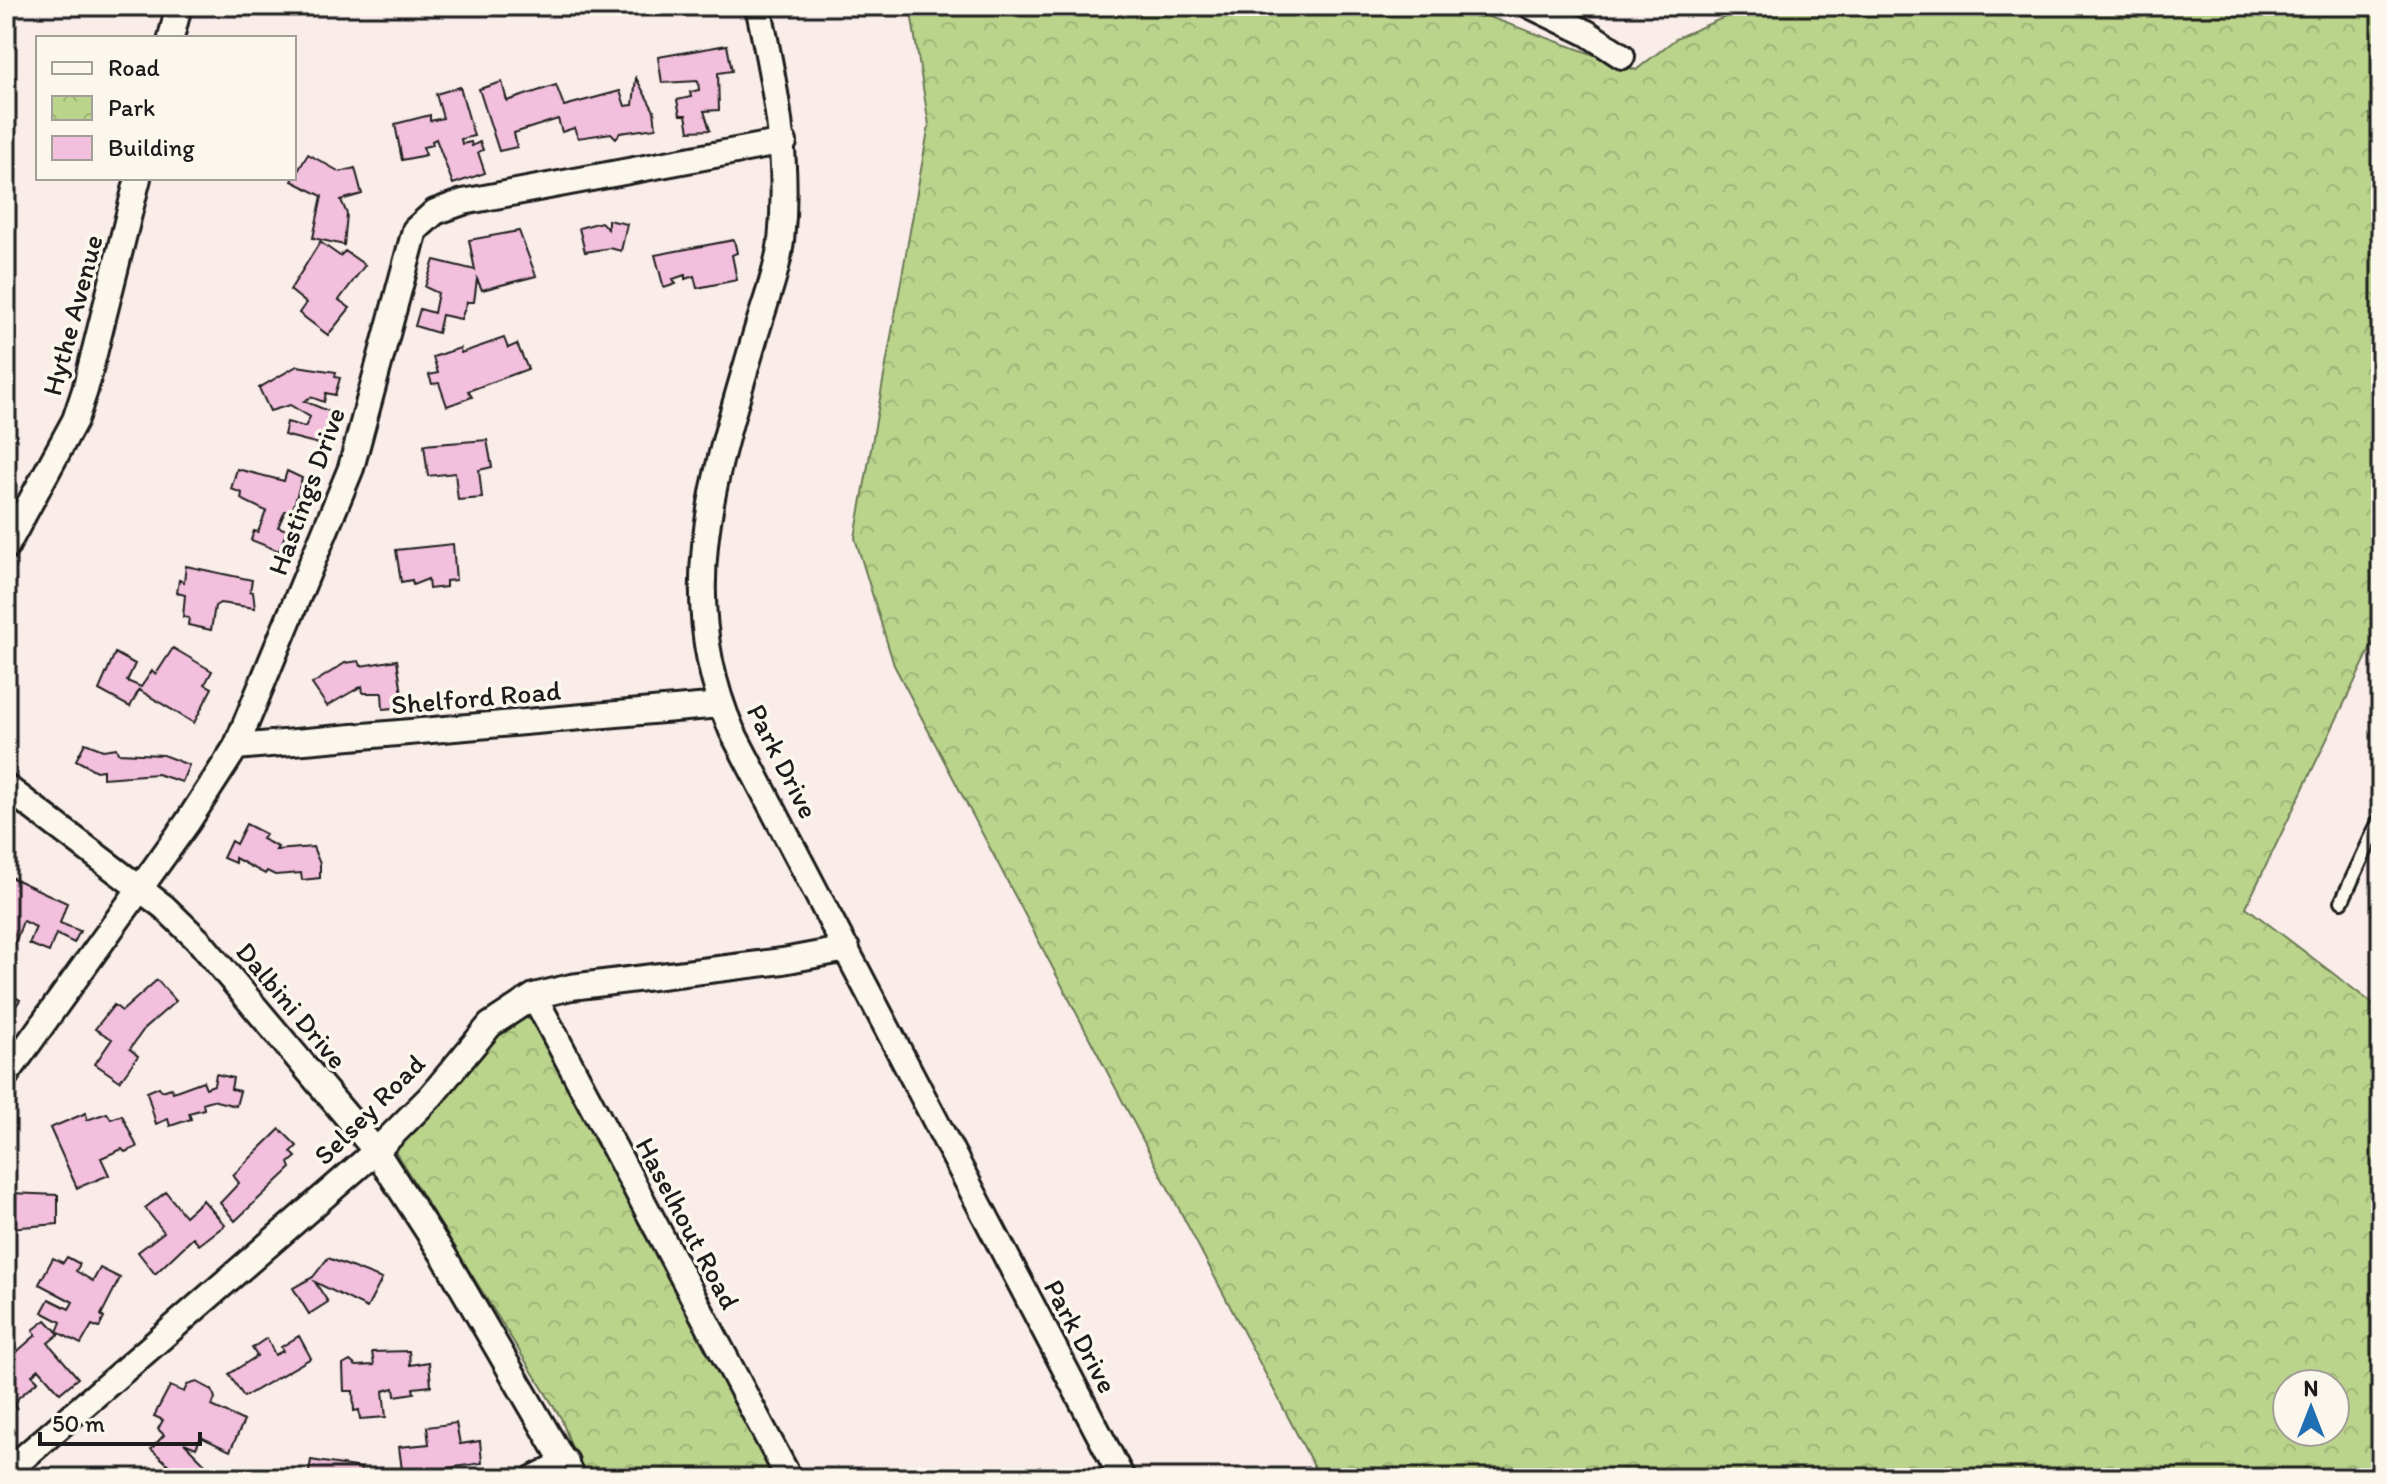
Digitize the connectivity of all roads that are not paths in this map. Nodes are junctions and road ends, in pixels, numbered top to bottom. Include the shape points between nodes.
1 (179, 6) edge
2 (758, 6) edge
3 (1538, 7) edge
4 (172, 36) edge
5 (1622, 56) dead end
6 (784, 142) junction
7 (138, 180) edge
8 (6, 547) edge
9 (721, 705) junction
10 (236, 747) junction
11 (6, 787) edge
12 (2381, 817) edge
13 (141, 887) junction
14 (2342, 901) dead end
15 (847, 949) junction
16 (534, 996) junction
17 (6, 1075) edge
18 (376, 1151) junction
19 (569, 1470) edge
20 (6, 1473) edge
21 (534, 1478) edge
22 (789, 1478) edge
23 (1122, 1478) edge

1 - 4 street
2 - 6 street, Park Drive
3 - 5 street
6 - 9 street, Park Drive via 778,258 709,498 702,548 704,627
6 - 10 street, Hastings Drive via 463,202 435,212 415,230 351,468
7 - 8 street, Hythe Avenue via 75,420
9 - 10 street, Shelford Road
9 - 15 street, Park Drive
10 - 13 street, Hastings Drive
11 - 13 street, Dalbini Drive
12 - 14 lane
13 - 17 street, Hastings Drive
13 - 18 street, Dalbini Drive via 200,942
15 - 16 street, Selsey Road
15 - 23 street, Park Drive
16 - 18 street, Selsey Road via 483,1031 431,1096
16 - 22 street, Haselhout Road
18 - 19 street, Dalbini Drive via 425,1223
18 - 20 street, Selsey Road
19 - 21 street

